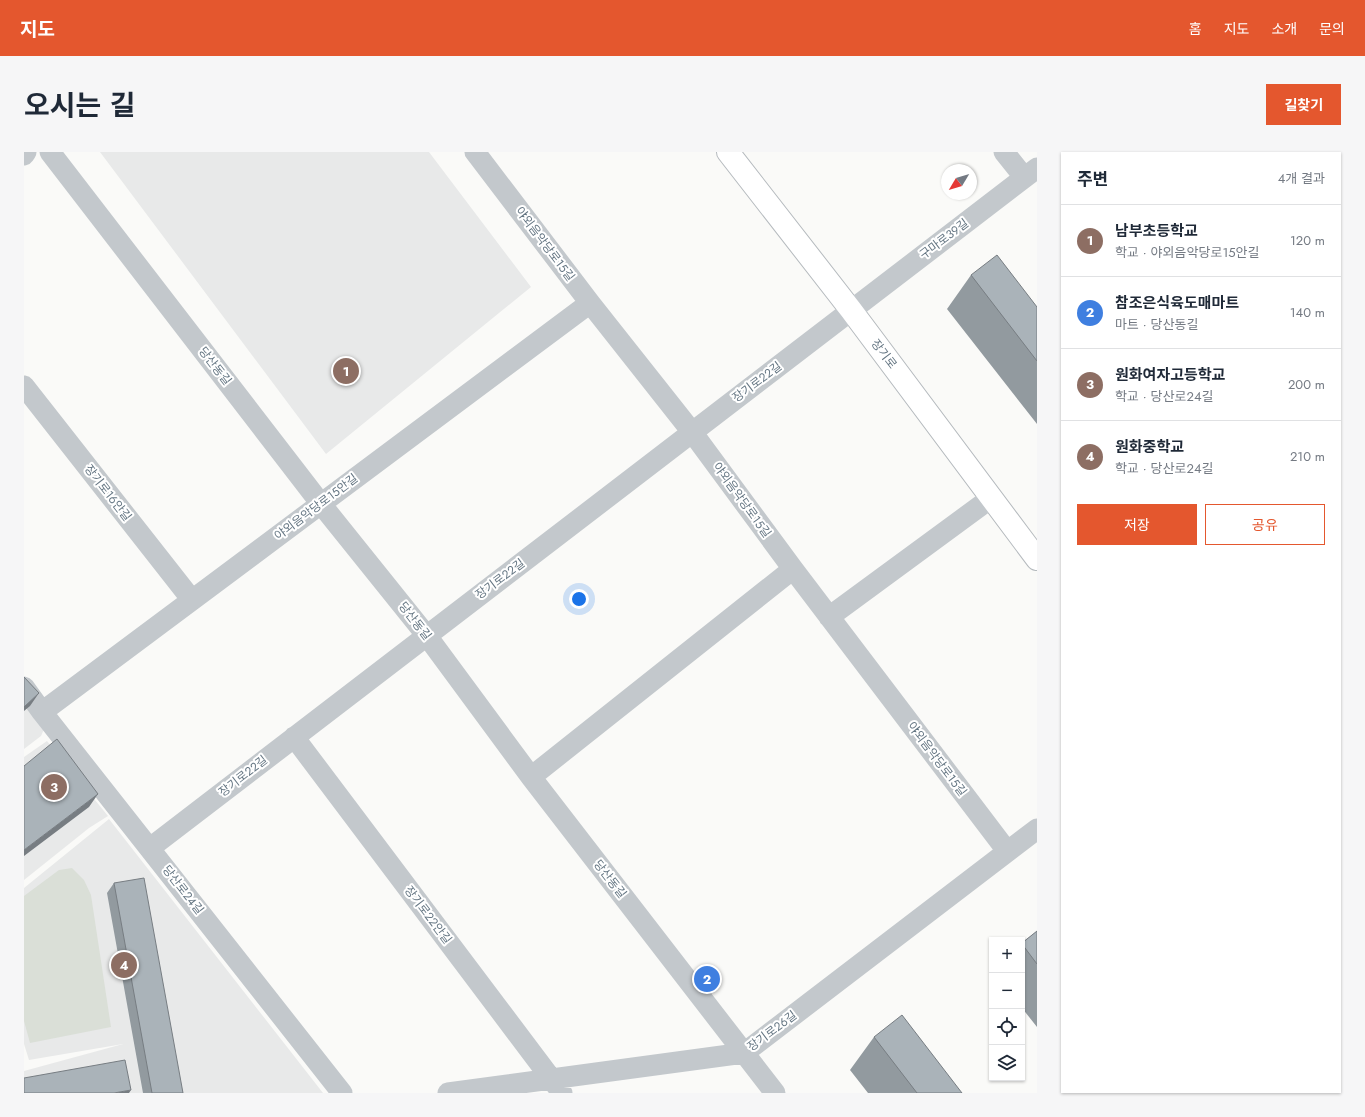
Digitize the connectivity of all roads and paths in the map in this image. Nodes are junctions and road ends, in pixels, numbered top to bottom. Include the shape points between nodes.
1 (26, 152) edge
2 (50, 152) edge
3 (475, 152) edge
4 (728, 152) edge
5 (1004, 152) edge
6 (24, 155) edge
7 (1031, 172) edge
8 (590, 303) junction
9 (851, 310) junction
10 (24, 386) edge
11 (692, 432) junction
12 (990, 498) junction
13 (321, 504) junction
14 (1037, 559) edge
15 (793, 569) junction
16 (192, 600) junction
17 (829, 617) junction
18 (426, 636) junction
19 (24, 687) edge
20 (42, 712) junction
21 (294, 737) junction
22 (531, 777) junction
23 (1037, 829) edge
24 (150, 848) junction
25 (1007, 851) junction
26 (744, 1053) junction
27 (556, 1086) edge
28 (342, 1093) edge
29 (448, 1093) edge
30 (775, 1093) edge

1 - 6 street
2 - 13 street, 당산동길
3 - 8 street, 야외음악당로15길
4 - 9 main road, 장기로
5 - 7 street
7 - 9 street, 구마로39길
8 - 11 street, 야외음악당로15길
8 - 13 street, 야외음악당로15안길
9 - 11 street, 장기로22길
9 - 12 main road, 장기로
10 - 16 street, 장기로16안길
11 - 15 street, 야외음악당로15길
11 - 18 street, 장기로22길
12 - 14 main road, 장기로
12 - 17 street
13 - 16 street, 야외음악당로15안길
13 - 18 street, 당산동길
15 - 17 street, 야외음악당로15길
15 - 22 street
16 - 20 street, 야외음악당로15안길
17 - 25 street, 야외음악당로15길
18 - 21 street, 장기로22길
18 - 22 street, 당산동길
19 - 20 street, 당산로24길
20 - 24 street, 당산로24길
21 - 24 street, 장기로22길
21 - 27 street, 장기로22안길
22 - 26 street, 당산동길
23 - 25 street, 장기로26길
24 - 28 street, 당산로24길
25 - 26 street, 장기로26길
26 - 27 street, 장기로26길
26 - 30 street, 당산동길
27 - 29 street, 장기로26길

